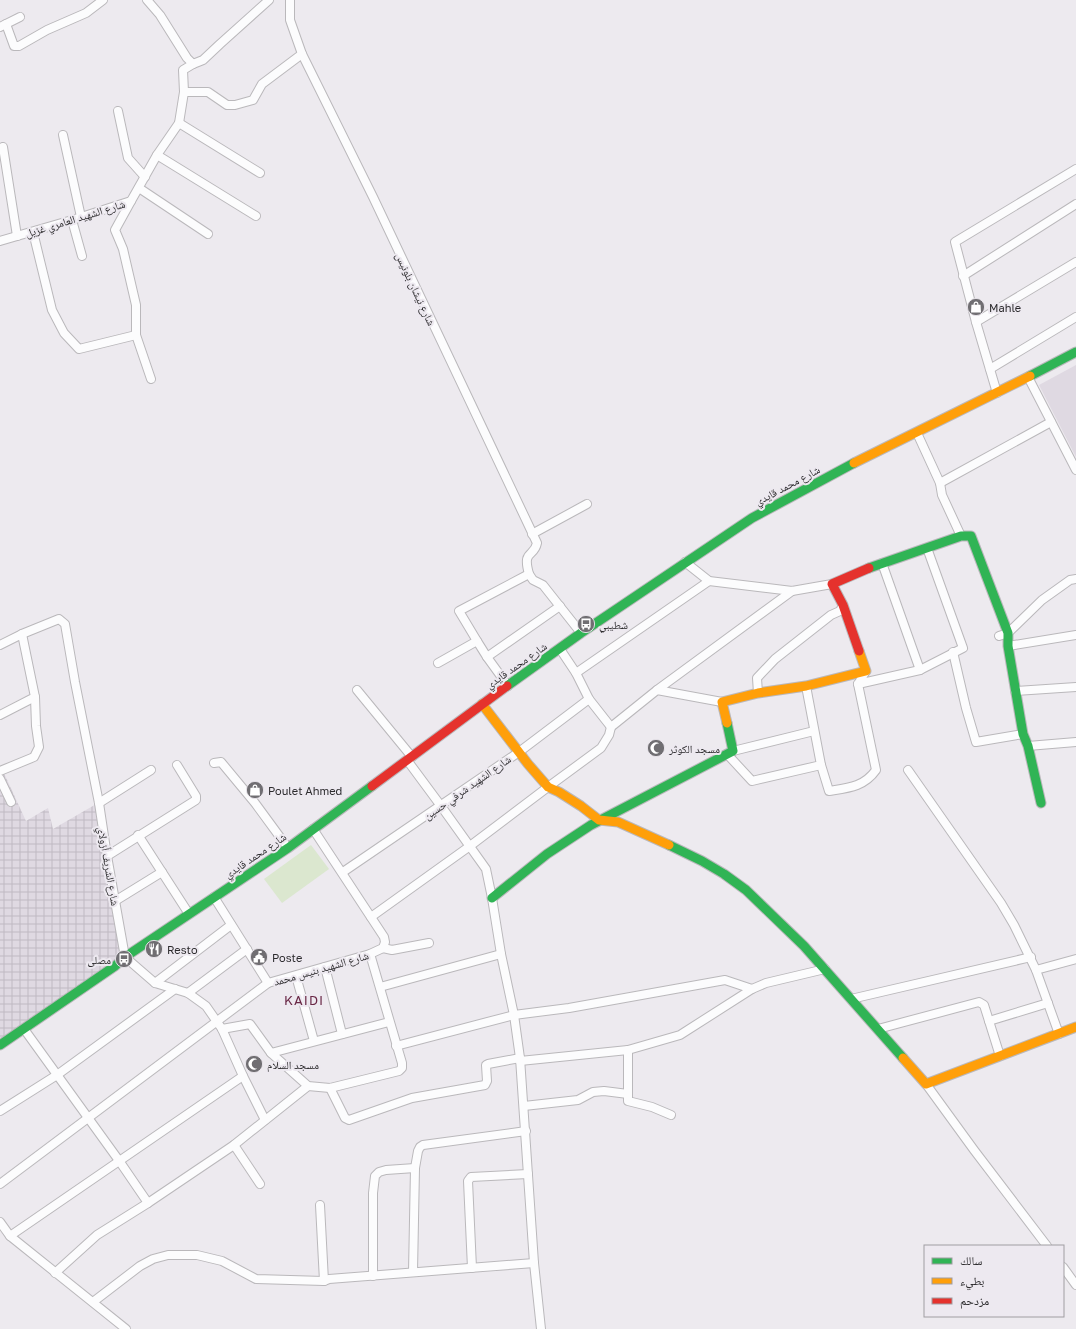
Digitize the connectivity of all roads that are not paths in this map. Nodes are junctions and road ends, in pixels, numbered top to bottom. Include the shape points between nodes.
1 (103, 0) edge
2 (147, 0) edge
3 (269, 0) edge
4 (290, 0) edge
5 (20, 17) dead end
6 (3, 26) edge
7 (302, 54) junction
8 (193, 64) junction
9 (184, 92) junction
10 (118, 111) dead end
11 (179, 123) junction
12 (63, 135) dead end
13 (3, 147) dead end
14 (157, 155) junction
15 (1076, 169) edge
16 (260, 173) dead end
17 (145, 177) junction
18 (139, 188) junction
19 (131, 202) junction
20 (1076, 204) edge
21 (256, 216) dead end
22 (81, 217) junction
23 (72, 220) junction
24 (33, 232) junction
25 (208, 234) dead end
26 (17, 236) junction
27 (0, 241) edge
28 (82, 256) dead end
29 (1076, 262) edge
30 (963, 276) junction
31 (1076, 317) edge
32 (976, 322) junction
33 (136, 335) junction
34 (1076, 352) edge
35 (990, 369) junction
36 (1028, 377) junction
37 (151, 379) dead end
38 (997, 393) junction
39 (1051, 422) junction
40 (917, 433) junction
41 (1076, 470) edge
42 (940, 483) junction
43 (587, 504) dead end
44 (532, 534) junction
45 (961, 536) junction
46 (927, 548) junction
47 (685, 562) junction
48 (882, 563) junction
49 (529, 574) junction
50 (1076, 579) edge
51 (709, 581) junction
52 (832, 584) junction
53 (792, 590) junction
54 (843, 605) junction
55 (560, 606) junction
56 (581, 633) junction
57 (22, 634) junction
58 (1003, 634) junction
59 (1076, 635) edge
60 (477, 641) junction
61 (0, 645) edge
62 (1008, 646) junction
63 (560, 649) junction
64 (953, 652) junction
65 (487, 657) junction
66 (438, 663) dead end
67 (920, 670) junction
68 (866, 671) junction
69 (576, 673) junction
70 (858, 684) junction
71 (508, 686) junction
72 (806, 686) junction
73 (1076, 687) edge
74 (357, 690) dead end
75 (657, 690) junction
76 (1015, 691) junction
77 (758, 693) junction
78 (35, 697) junction
79 (589, 699) junction
80 (722, 702) junction
81 (482, 704) junction
82 (0, 715) edge
83 (611, 727) junction
84 (814, 731) junction
85 (1023, 734) junction
86 (1076, 742) edge
87 (1028, 746) junction
88 (519, 752) junction
89 (730, 752) junction
90 (409, 758) junction
91 (214, 763) dead end
92 (177, 765) dead end
93 (821, 765) junction
94 (151, 770) dead end
95 (908, 770) dead end
96 (0, 771) edge
97 (0, 779) edge
98 (548, 787) junction
99 (11, 802) dead end
100 (99, 803) junction
101 (1041, 803) dead end
102 (441, 806) junction
103 (599, 820) junction
104 (313, 829) junction
105 (138, 835) junction
106 (470, 846) junction
107 (288, 848) junction
108 (107, 856) junction
109 (162, 872) junction
110 (343, 872) junction
111 (214, 897) junction
112 (492, 898) junction
113 (115, 901) junction
114 (189, 914) junction
115 (372, 917) junction
116 (231, 925) junction
117 (429, 943) dead end
118 (383, 948) junction
119 (247, 949) junction
120 (370, 954) junction
121 (501, 954) junction
122 (125, 957) junction
123 (1031, 957) junction
124 (1076, 959) edge
125 (325, 967) junction
126 (825, 968) junction
127 (1036, 970) junction
128 (296, 976) junction
129 (155, 983) junction
130 (268, 983) junction
131 (380, 987) junction
132 (175, 989) junction
133 (752, 989) junction
134 (188, 993) junction
135 (851, 999) junction
136 (1048, 1003) junction
137 (514, 1015) junction
138 (989, 1021) junction
139 (389, 1022) junction
140 (220, 1025) junction
141 (1076, 1027) edge
142 (24, 1029) junction
143 (878, 1029) junction
144 (342, 1034) junction
145 (1059, 1034) junction
146 (314, 1041) junction
147 (0, 1045) edge
148 (396, 1046) junction
149 (628, 1050) junction
150 (271, 1053) junction
151 (1000, 1056) junction
152 (520, 1060) junction
153 (57, 1075) junction
154 (243, 1076) junction
155 (926, 1084) junction
156 (308, 1086) junction
157 (330, 1088) junction
158 (628, 1094) junction
159 (524, 1106) junction
160 (0, 1111) edge
161 (671, 1115) dead end
162 (88, 1117) junction
163 (265, 1120) junction
164 (526, 1131) junction
165 (234, 1145) junction
166 (120, 1162) junction
167 (415, 1168) junction
168 (528, 1174) junction
169 (0, 1184) edge
170 (260, 1184) dead end
171 (148, 1203) junction
172 (320, 1205) dead end
173 (0, 1222) edge
174 (10, 1236) junction
175 (1046, 1245) edge
176 (534, 1263) junction
177 (472, 1268) junction
178 (1064, 1268) edge
179 (413, 1272) junction
180 (55, 1273) junction
181 (374, 1276) junction
182 (324, 1281) junction
183 (1076, 1285) edge
184 (93, 1302) junction
185 (126, 1329) edge
186 (541, 1329) edge

1 - 6 street via 86,13 19,46 14,46
2 - 8 street via 160,14
3 - 8 street via 203,60
4 - 7 street, شارع نيشان بلونيس via 290,20
5 - 6 street
7 - 9 street via 262,84 253,100 234,106 227,105 208,92
7 - 44 street, شارع نيشان بلونيس via 406,265
8 - 9 street, شارع الشهيد العامري غزيل via 183,70
9 - 11 street, شارع الشهيد العامري غزيل
10 - 17 street via 128,158
11 - 14 street, شارع الشهيد العامري غزيل
11 - 16 street
12 - 22 street
13 - 26 street
14 - 17 street, شارع الشهيد العامري غزيل
14 - 21 street
15 - 30 street via 955,242
17 - 18 street, شارع الشهيد العامري غزيل
18 - 19 street, شارع الشهيد العامري غزيل
18 - 25 street
19 - 22 street, شارع الشهيد العامري غزيل
19 - 33 street via 115,230 123,249 136,305
20 - 30 street
22 - 23 street, شارع الشهيد العامري غزيل
23 - 24 street, شارع الشهيد العامري غزيل
23 - 28 street
24 - 26 street, شارع الشهيد العامري غزيل
24 - 33 street via 52,310 64,333 79,350
26 - 27 street, شارع الشهيد العامري غزيل
29 - 32 street
30 - 32 street
31 - 35 street
32 - 35 street
33 - 37 street
34 - 36 street, شارع محمد قايدي
35 - 38 street
36 - 38 street, شارع محمد قايدي
36 - 39 street
38 - 40 street, شارع محمد قايدي
39 - 41 street
39 - 42 street
40 - 42 street
40 - 47 street, شارع محمد قايدي via 854,463 752,518
42 - 45 street via 942,494
43 - 44 street
44 - 49 street, شارع نيشان بلونيس via 537,543 528,555 526,563
45 - 46 street
45 - 58 street via 970,536
46 - 48 street
46 - 64 street via 963,648
47 - 51 street
47 - 56 street, شارع محمد قايدي
48 - 52 street
48 - 67 street
49 - 55 street via 533,580 543,585
49 - 60 street via 459,611
50 - 58 street via 1070,580 1042,600
51 - 53 street
51 - 69 street
52 - 53 street
52 - 54 street
53 - 75 street
54 - 68 street
54 - 77 street via 840,611 831,615 775,659 757,678
55 - 56 street
55 - 65 street
56 - 63 street, شارع محمد قايدي
57 - 61 street, شارع الشريف أزولاي
57 - 78 street
57 - 100 street, شارع الشريف أزولاي via 59,619 65,624
58 - 62 street
59 - 62 street
60 - 65 street
60 - 66 street
62 - 76 street
63 - 69 street
63 - 71 street, شارع محمد قايدي
64 - 67 street
64 - 85 street via 976,742
65 - 71 street
67 - 70 street
68 - 70 street
68 - 72 street
69 - 79 street
70 - 93 street via 876,770 870,778 852,788 829,791
71 - 81 street, شارع محمد قايدي
72 - 77 street
72 - 84 street
73 - 76 street
74 - 90 street
75 - 80 street
75 - 83 street
76 - 85 street
77 - 80 street
78 - 82 street
78 - 96 street via 39,747 34,757
79 - 83 street
79 - 88 street, شارع الشهيد شرفي حسين
80 - 89 street
81 - 88 street
81 - 90 street, شارع محمد قايدي
83 - 98 street via 601,748
84 - 89 street
84 - 93 street
85 - 87 street
86 - 87 street
87 - 101 street
88 - 98 street
88 - 102 street, شارع الشهيد شرفي حسين
89 - 93 street via 752,781
89 - 103 street
90 - 102 street
90 - 104 street, شارع محمد قايدي
91 - 107 street via 221,762
92 - 105 street via 196,800
94 - 100 street
95 - 123 street via 1000,903
97 - 99 street
98 - 103 street
98 - 106 street
100 - 108 street, شارع الشريف أزولاي
102 - 106 street
102 - 110 street, شارع الشهيد شرفي حسين
103 - 112 street via 547,854
103 - 126 street via 618,822 639,831 724,874 746,890
104 - 107 street, شارع محمد قايدي
104 - 110 street, شارع الشهيد بنيس محمد
105 - 108 street
105 - 109 street
106 - 112 street via 486,869
106 - 115 street
107 - 111 street, شارع محمد قايدي
108 - 113 street, شارع الشريف أزولاي
109 - 113 street
109 - 114 street
110 - 115 street, شارع الشهيد بنيس محمد
111 - 114 street, شارع محمد قايدي
111 - 116 street, شارع الشهيد بنيس محمد
112 - 121 street
113 - 122 street, شارع الشريف أزولاي
114 - 122 street, شارع محمد قايدي
115 - 118 street, شارع الشهيد بنيس محمد via 384,937
116 - 119 street, شارع الشهيد بنيس محمد
116 - 129 street
117 - 118 street via 392,950
118 - 120 street, شارع الشهيد بنيس محمد
119 - 130 street, شارع الشهيد بنيس محمد
119 - 134 street
120 - 125 street, شارع الشهيد بنيس محمد
120 - 131 street
121 - 131 street
121 - 137 street
122 - 129 street
122 - 142 street, شارع محمد قايدي
123 - 127 street
123 - 135 street
124 - 127 street
125 - 128 street, شارع الشهيد بنيس محمد
125 - 144 street
126 - 133 street
126 - 135 street
127 - 136 street
128 - 130 street, شارع الشهيد بنيس محمد
128 - 146 street
129 - 132 street
130 - 140 street
131 - 139 street
132 - 134 street
132 - 153 street
133 - 137 street via 725,980 569,1008
133 - 149 street via 680,1035
134 - 140 street via 206,1006
135 - 143 street
136 - 138 street
136 - 145 street
137 - 148 street
137 - 152 street
138 - 143 street via 984,1005 979,1002
138 - 151 street
139 - 144 street
139 - 148 street
140 - 150 street via 250,1024
140 - 154 street
140 - 162 street
141 - 145 street
142 - 147 street, شارع محمد قايدي
142 - 153 street
143 - 155 street
144 - 146 street
145 - 151 street
146 - 150 street
148 - 157 street via 402,1064 399,1071
149 - 152 street
149 - 158 street
150 - 156 street
151 - 155 street
152 - 157 street via 486,1065 485,1085 412,1098 348,1120
152 - 159 street
153 - 160 street
153 - 162 street
154 - 163 street
154 - 166 street
155 - 175 street
156 - 157 street
156 - 163 street
158 - 159 street via 593,1092 578,1100
158 - 161 street via 628,1101
159 - 164 street
162 - 166 street
162 - 169 street
163 - 165 street
164 - 167 street via 422,1145 418,1151
164 - 168 street
165 - 170 street
165 - 171 street
166 - 171 street
166 - 174 street
167 - 179 street
167 - 181 street via 386,1170 375,1176
168 - 176 street
168 - 177 street via 469,1178
171 - 180 street via 97,1235
172 - 182 street
173 - 174 street
174 - 180 street
176 - 177 street
176 - 186 street
177 - 179 street
178 - 183 street
179 - 181 street
180 - 184 street
181 - 182 street
182 - 184 street via 256,1278 222,1261 197,1255 168,1256 153,1259 140,1266
184 - 185 street

